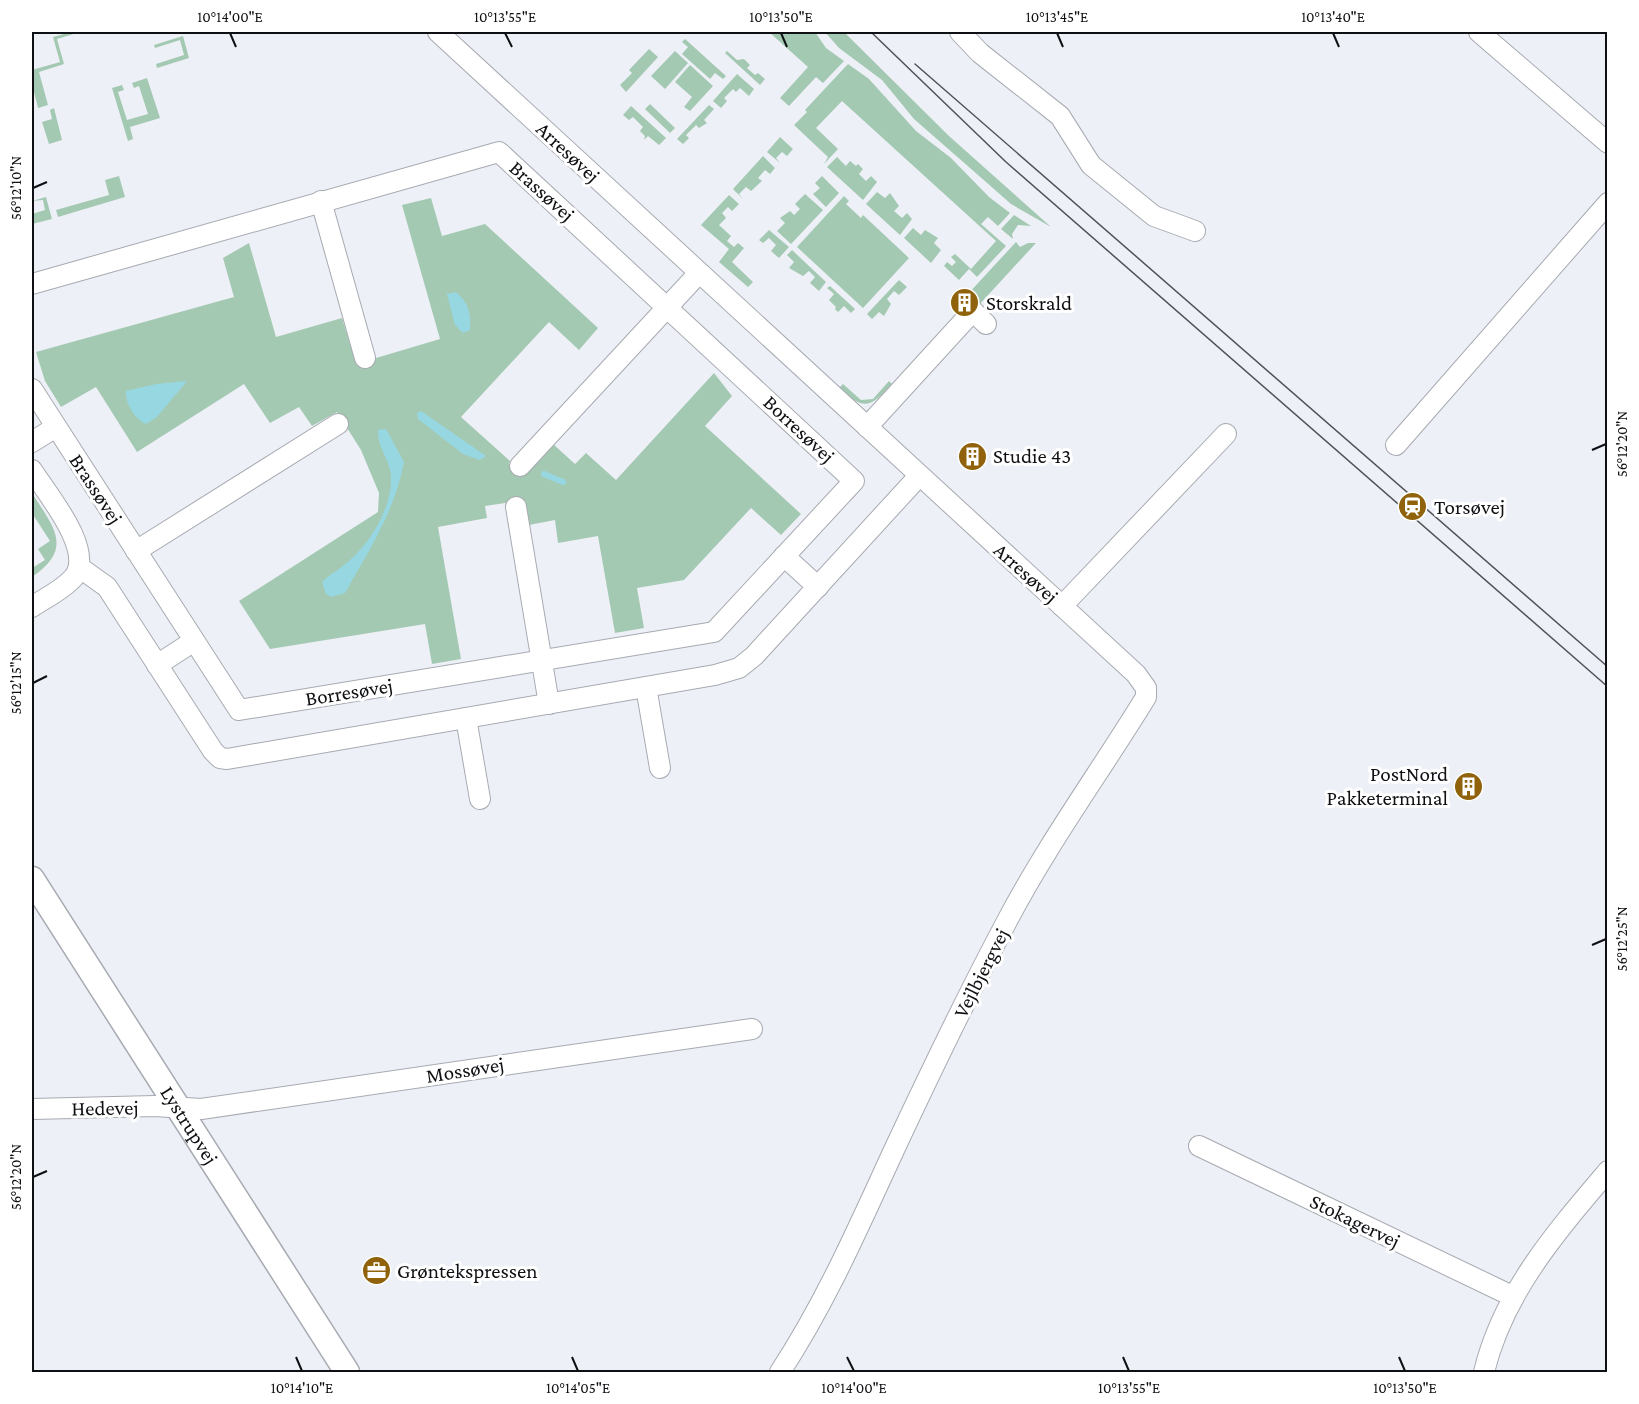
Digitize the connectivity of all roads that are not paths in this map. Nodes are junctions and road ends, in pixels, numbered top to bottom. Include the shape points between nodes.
1 (438, 32) edge
2 (960, 32) edge
3 (1479, 32) edge
4 (1608, 143) edge
5 (321, 201) junction
6 (1608, 203) edge
7 (1195, 231) dead end
8 (699, 273) junction
9 (32, 284) edge
10 (668, 306) junction
11 (986, 324) dead end
12 (365, 358) dead end
13 (32, 388) edge
14 (338, 424) dead end
15 (56, 427) junction
16 (867, 428) junction
17 (1226, 434) dead end
18 (32, 442) edge
19 (1396, 445) dead end
20 (520, 466) dead end
21 (32, 470) edge
22 (919, 476) junction
23 (516, 507) dead end
24 (136, 551) junction
25 (784, 556) junction
26 (80, 567) junction
27 (818, 587) junction
28 (1062, 606) junction
29 (32, 607) edge
30 (195, 641) junction
31 (541, 660) junction
32 (157, 665) junction
33 (646, 687) junction
34 (549, 704) junction
35 (466, 718) junction
36 (660, 768) dead end
37 (480, 799) dead end
38 (32, 879) edge
39 (752, 1029) dead end
40 (32, 1109) edge
41 (179, 1109) junction
42 (1199, 1146) dead end
43 (1608, 1171) edge
44 (1512, 1296) junction
45 (347, 1372) edge
46 (780, 1372) edge
47 (1484, 1372) edge

1 - 8 street, Arresøvej
2 - 7 street via 980,53 1060,116 1091,165 1154,216
3 - 4 street
5 - 9 street, Brassøvej
5 - 10 street, Brassøvej via 499,152
5 - 12 street
6 - 19 street
8 - 10 street
8 - 16 street, Arresøvej
10 - 20 street
10 - 25 street, Borresøvej via 854,481
11 - 16 street via 973,311
13 - 15 street, Brassøvej
14 - 24 street
15 - 18 street
15 - 24 street, Brassøvej
16 - 22 street, Arresøvej
17 - 28 street, Arresøvej
21 - 26 street, Brassøvej via 74,538
22 - 27 street
22 - 28 street, Arresøvej
23 - 31 street
24 - 30 street, Borresøvej
25 - 27 street
25 - 31 street, Borresøvej via 714,632
26 - 29 street via 72,579
26 - 32 street via 107,587
27 - 33 street via 739,668
28 - 46 street, Vejlbjergvej via 1136,674 1146,688 1146,697 1060,828 1007,921 843,1261
30 - 31 street, Borresøvej via 239,710
30 - 32 street
31 - 34 street
32 - 35 street via 213,752 224,759
33 - 34 street
33 - 36 street
34 - 35 street
35 - 37 street
38 - 41 street, Lystrupvej
39 - 41 street, Mossøvej via 280,1098
40 - 41 street, Hedevej
41 - 45 street, Lystrupvej
42 - 44 street, Stokagervej
43 - 44 street via 1558,1230
44 - 47 street

